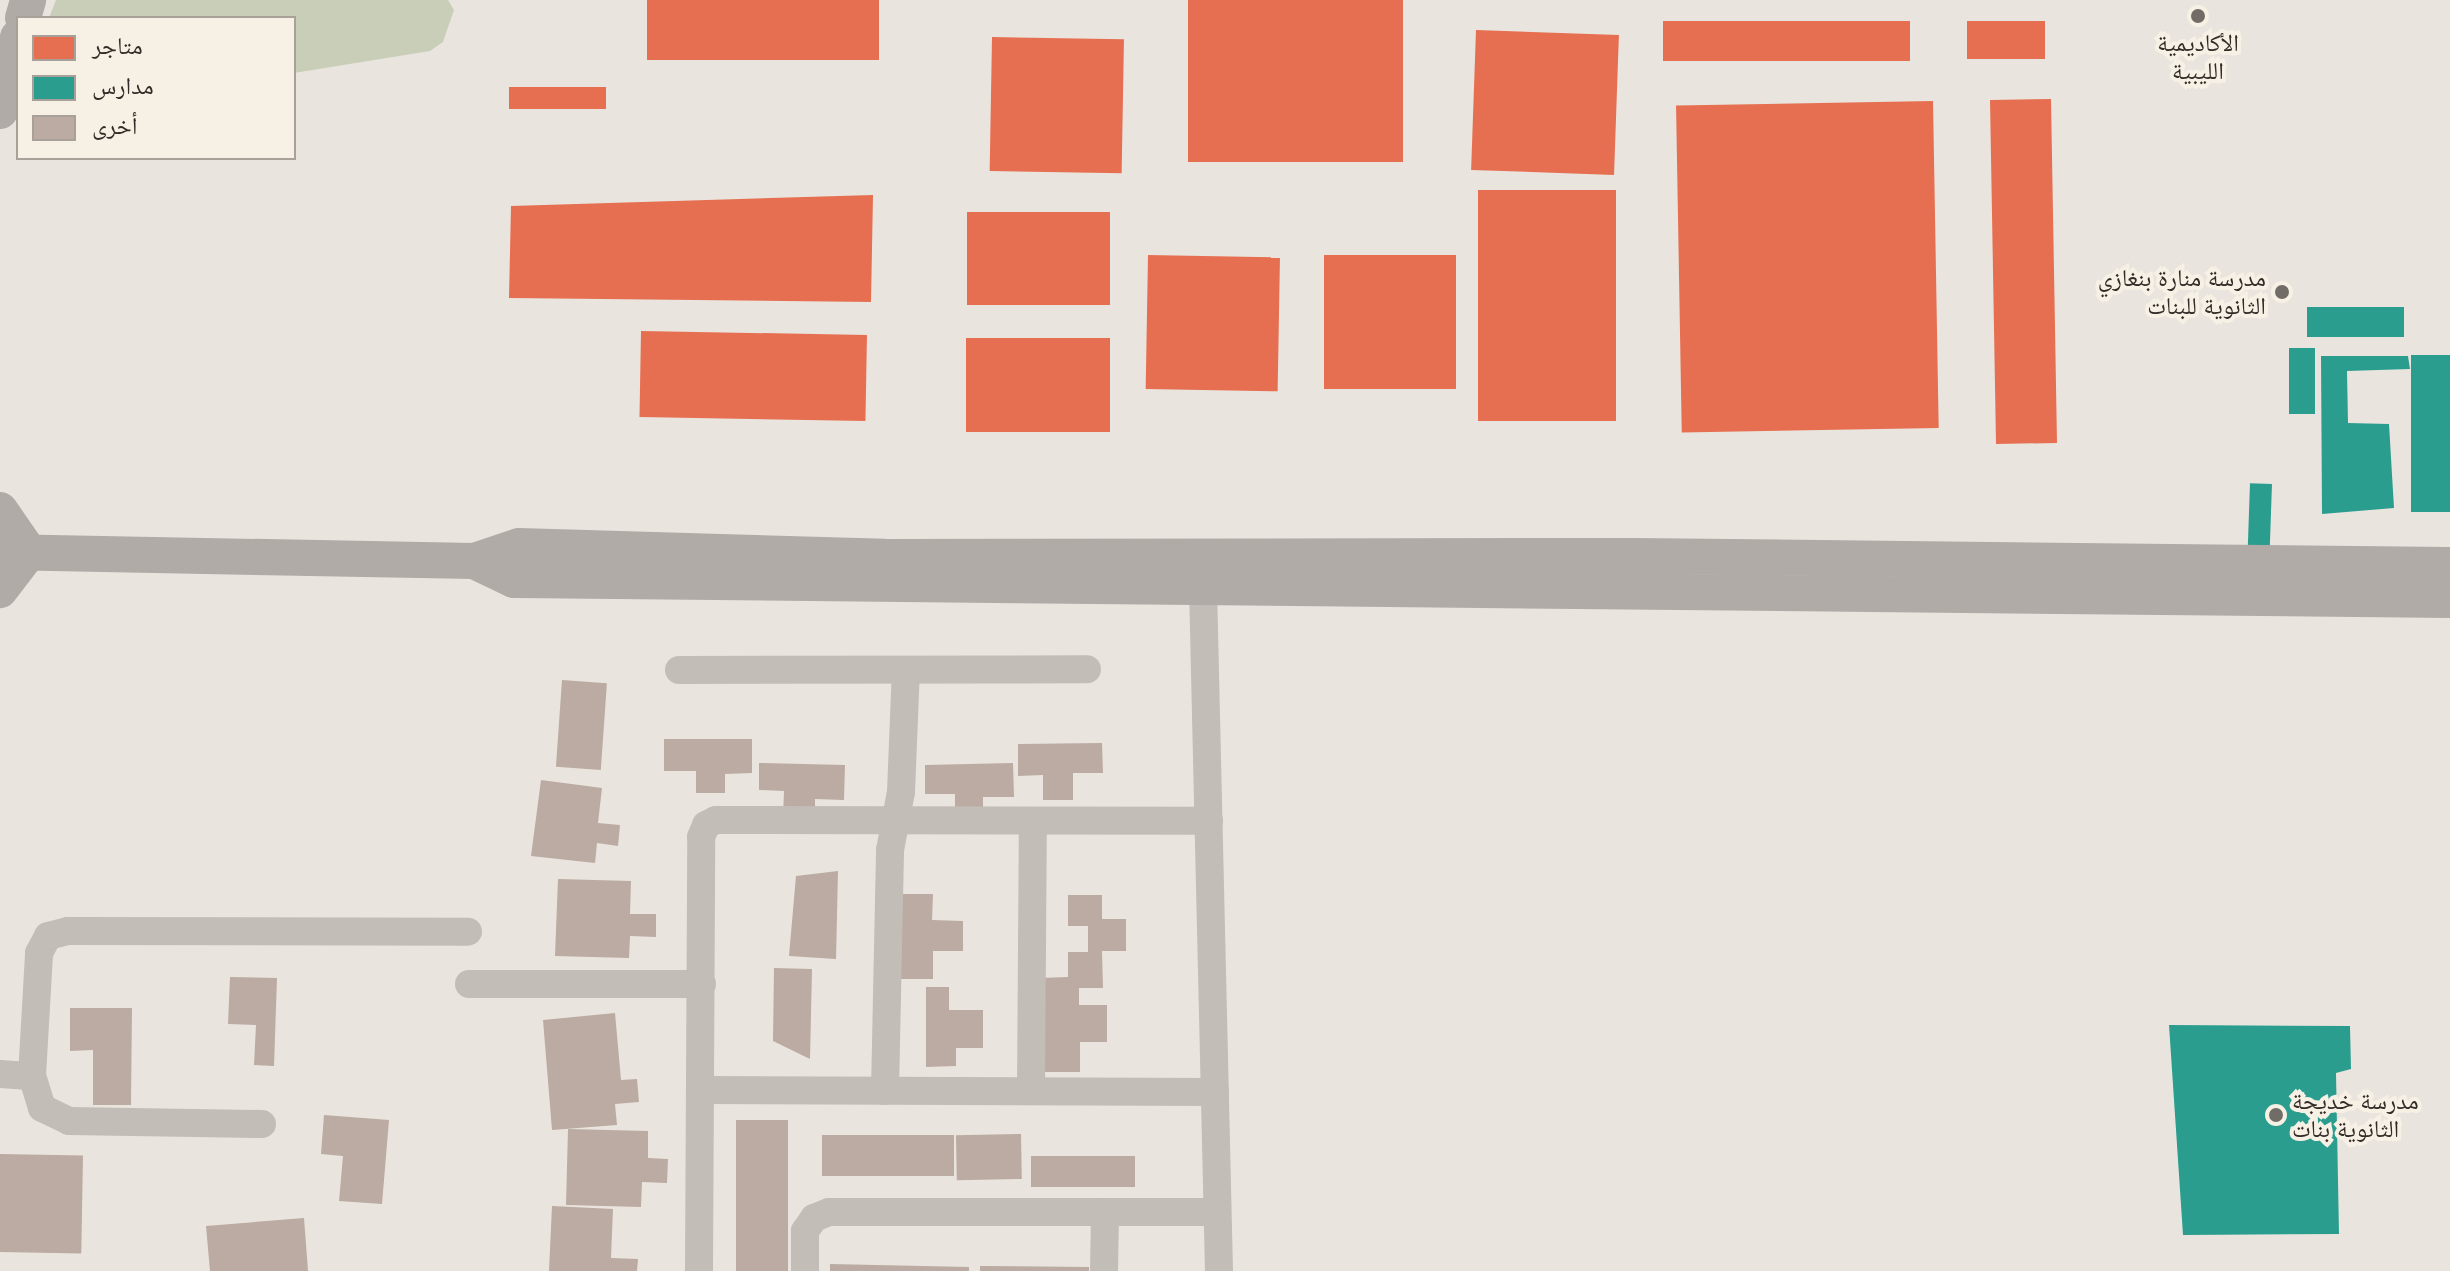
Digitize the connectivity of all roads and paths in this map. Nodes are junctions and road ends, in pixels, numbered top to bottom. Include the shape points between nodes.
1 (16, 45) edge
2 (0, 111) edge
3 (0, 510) edge
4 (14, 552) edge
5 (474, 561) junction
6 (2450, 565) edge
7 (1203, 587) junction
8 (0, 590) edge
9 (2450, 600) edge
10 (1087, 669) dead end
11 (679, 670) dead end
12 (906, 670) junction
13 (1209, 821) junction
14 (895, 822) junction
15 (1033, 822) junction
16 (468, 932) dead end
17 (469, 984) dead end
18 (702, 984) junction
19 (0, 1074) edge
20 (32, 1076) junction
21 (702, 1090) junction
22 (885, 1091) junction
23 (1031, 1091) junction
24 (1215, 1092) junction
25 (262, 1124) dead end
26 (1105, 1212) junction
27 (1217, 1212) junction
28 (699, 1271) edge
29 (805, 1271) edge
30 (1104, 1271) edge
31 (1219, 1271) edge

1 - 2 main road
3 - 4 main road
4 - 5 main road
4 - 8 main road
5 - 6 main road via 519,546 885,557 1634,556
5 - 7 main road via 514,580
7 - 9 main road
7 - 13 street
10 - 12 street
11 - 12 street
12 - 14 street
13 - 15 street
13 - 24 street
14 - 15 street
14 - 18 street via 716,820 706,825 701,837
14 - 22 street
15 - 23 street
16 - 20 street via 58,931 48,936 39,953
17 - 18 street
18 - 21 street
19 - 20 street
20 - 25 street via 36,1100 59,1119
21 - 22 street
21 - 28 street
22 - 23 street
23 - 24 street
24 - 27 street
26 - 27 street
26 - 29 street via 829,1212 814,1218 805,1231
26 - 30 street
27 - 31 street

